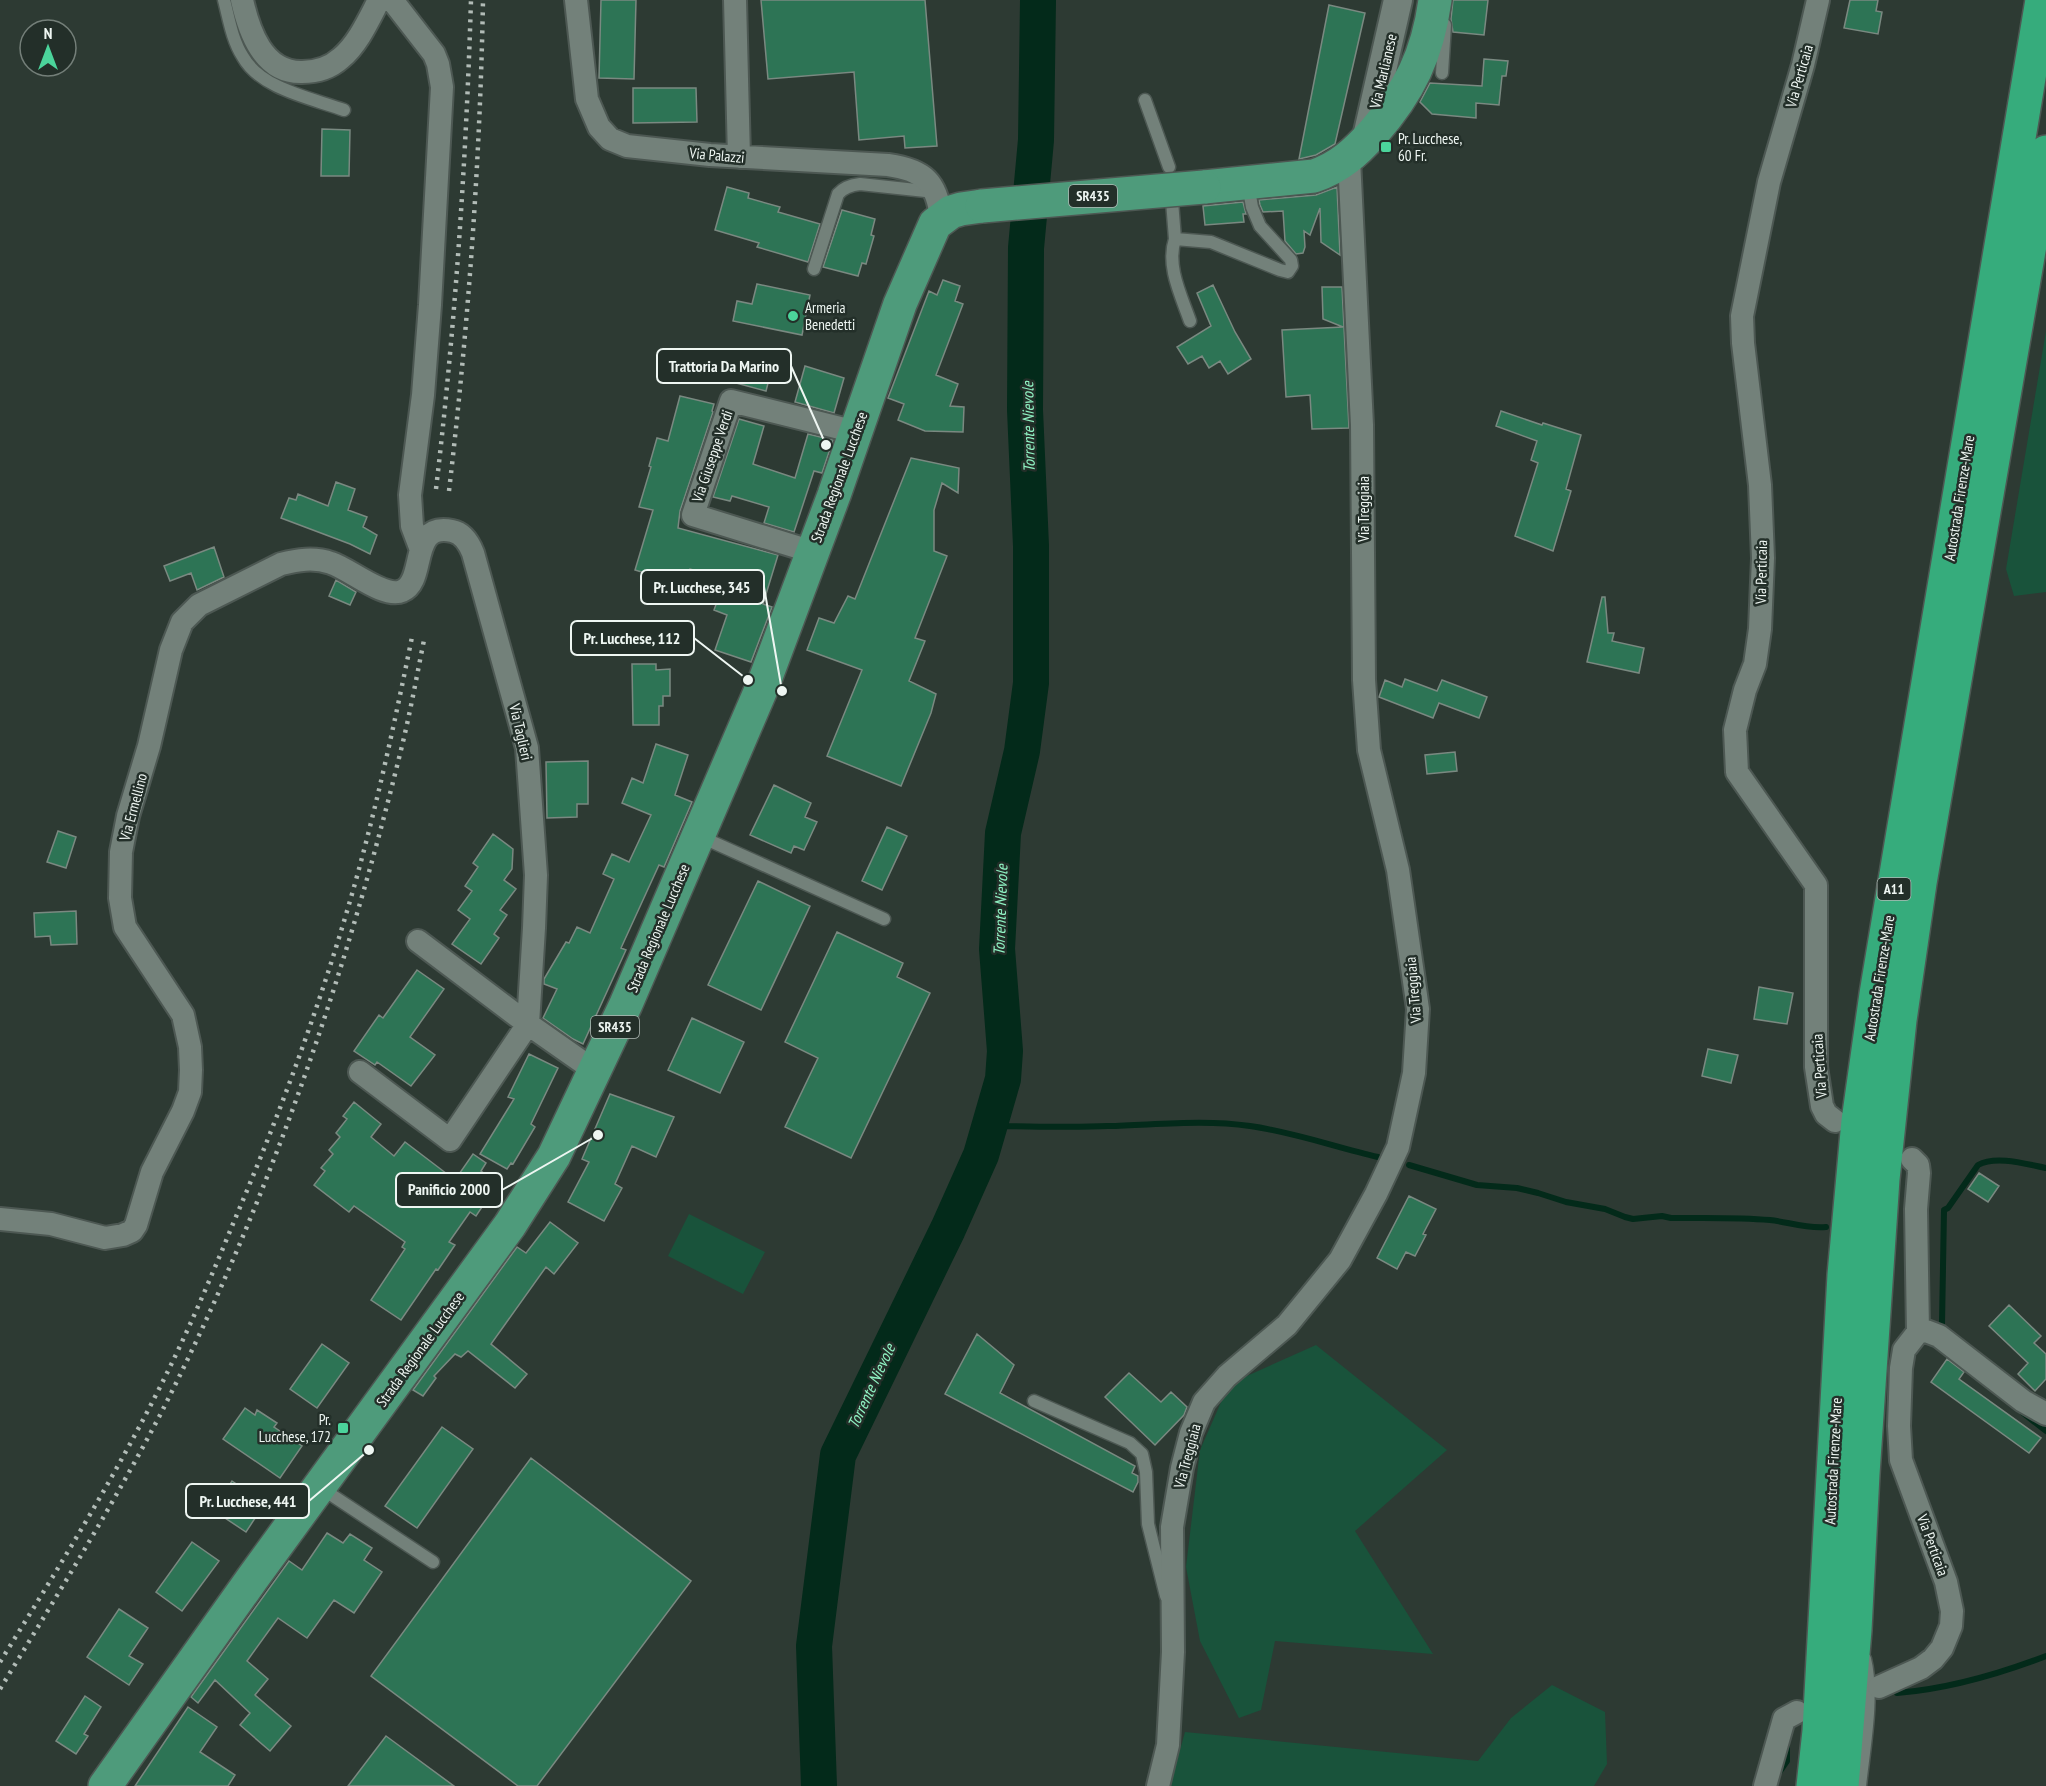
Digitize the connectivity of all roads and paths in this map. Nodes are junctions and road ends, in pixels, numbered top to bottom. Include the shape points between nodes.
1 (224, 0) edge
2 (242, 0) edge
3 (392, 0) edge
4 (576, 0) edge
5 (735, 0) edge
6 (1398, 0) edge
7 (1435, 0) edge
8 (1446, 0) edge
9 (1818, 0) edge
10 (2042, 0) edge
11 (374, 9) edge
12 (411, 25) junction
13 (1442, 73) dead end
14 (1145, 100) dead end
15 (344, 110) dead end
16 (1357, 150) junction
17 (2046, 152) edge
18 (739, 157) junction
19 (1169, 167) dead end
20 (1248, 183) junction
21 (1172, 201) dead end
22 (938, 205) junction
23 (1175, 239) junction
24 (814, 269) dead end
25 (1190, 321) dead end
26 (856, 432) junction
27 (421, 550) junction
28 (813, 552) junction
29 (698, 835) junction
30 (884, 919) dead end
31 (418, 941) dead end
32 (528, 1024) junction
33 (595, 1071) junction
34 (360, 1072) dead end
35 (1835, 1121) dead end
36 (1912, 1159) dead end
37 (0, 1219) edge
38 (1918, 1332) junction
39 (1034, 1401) dead end
40 (2046, 1414) edge
41 (320, 1487) junction
42 (433, 1562) dead end
43 (1173, 1617) junction
44 (1855, 1630) junction
45 (1879, 1687) dead end
46 (1797, 1712) dead end
47 (105, 1786) edge
48 (1158, 1786) edge
49 (1765, 1786) edge
50 (1813, 1786) edge
51 (1842, 1786) edge
52 (1860, 1786) edge

1 - 15 lane via 236,43 256,74 272,84
2 - 11 street via 252,34 263,52 279,67 298,72 322,69 341,59
3 - 12 street
4 - 18 street, Via Palazzi via 584,89 604,134 627,146
5 - 18 street
6 - 16 street, Via Marlianese
7 - 16 main road, SR435 via 1426,48 1417,68 1393,111
8 - 13 lane
9 - 35 street, Via Perticaia via 1769,182 1742,316 1760,485 1763,558 1755,664 1735,730 1737,772 1816,885 1816,1067 1822,1106
10 - 50 highway, Autostrada Firenze-Mare / A11 via 1858,1121 1844,1275
11 - 12 street
12 - 27 street via 434,54 442,87 423,395 410,495 412,526
14 - 19 lane
16 - 20 main road, SR435 via 1314,176
16 - 43 street, Via Treggiaia via 1365,703 1369,750 1398,870 1418,1009 1414,1073 1398,1147 1340,1260 1287,1325 1227,1376 1204,1402 1182,1467 1172,1527
17 - 44 highway, Autostrada Firenze-Mare / A11 via 1920,883 1898,1032 1882,1179
18 - 22 street, Via Palazzi via 900,167 930,182
20 - 22 main road, SR435, bridge via 961,208
20 - 23 lane via 1260,226 1291,260 1288,272 1211,242
21 - 23 lane
22 - 24 lane via 860,184 842,189
22 - 26 main road, Strada Regionale Lucchese / SR435 via 935,224 900,304
23 - 25 lane via 1171,251 1173,272
26 - 28 main road, Strada Regionale Lucchese / SR435
26 - 28 street, Via Giuseppe Verdi via 731,401 693,515
27 - 32 street, Via Taglieri via 425,539 441,530 458,532 469,543 527,748 536,874
27 - 37 street, Via Ermellino via 411,583 401,592 386,591 334,564 295,560 199,605 183,622 171,650 128,816 121,852 120,898 125,927 183,1015 190,1047 190,1092 152,1172 140,1217 132,1230 105,1238 51,1224
28 - 29 main road, Strada Regionale Lucchese / SR435 via 763,685
29 - 30 lane
29 - 33 main road, Strada Regionale Lucchese / SR435
31 - 32 street
32 - 33 street
32 - 34 street via 450,1140
33 - 41 main road, Strada Regionale Lucchese / SR435 via 533,1190
36 - 38 street via 1919,1173
38 - 40 street via 1939,1336 2023,1401
38 - 45 street, Via Perticaia via 1904,1350 1901,1368 1901,1460 1946,1582 1951,1626 1949,1636 1933,1659
39 - 43 lane via 1130,1443 1142,1454 1148,1524
41 - 42 lane
41 - 47 main road, Strada Regionale Lucchese / SR435
43 - 48 street, Via Treggiaia via 1167,1745
44 - 51 highway, Autostrada Firenze-Mare / A11
44 - 52 lane via 1868,1675
46 - 49 street via 1784,1719

